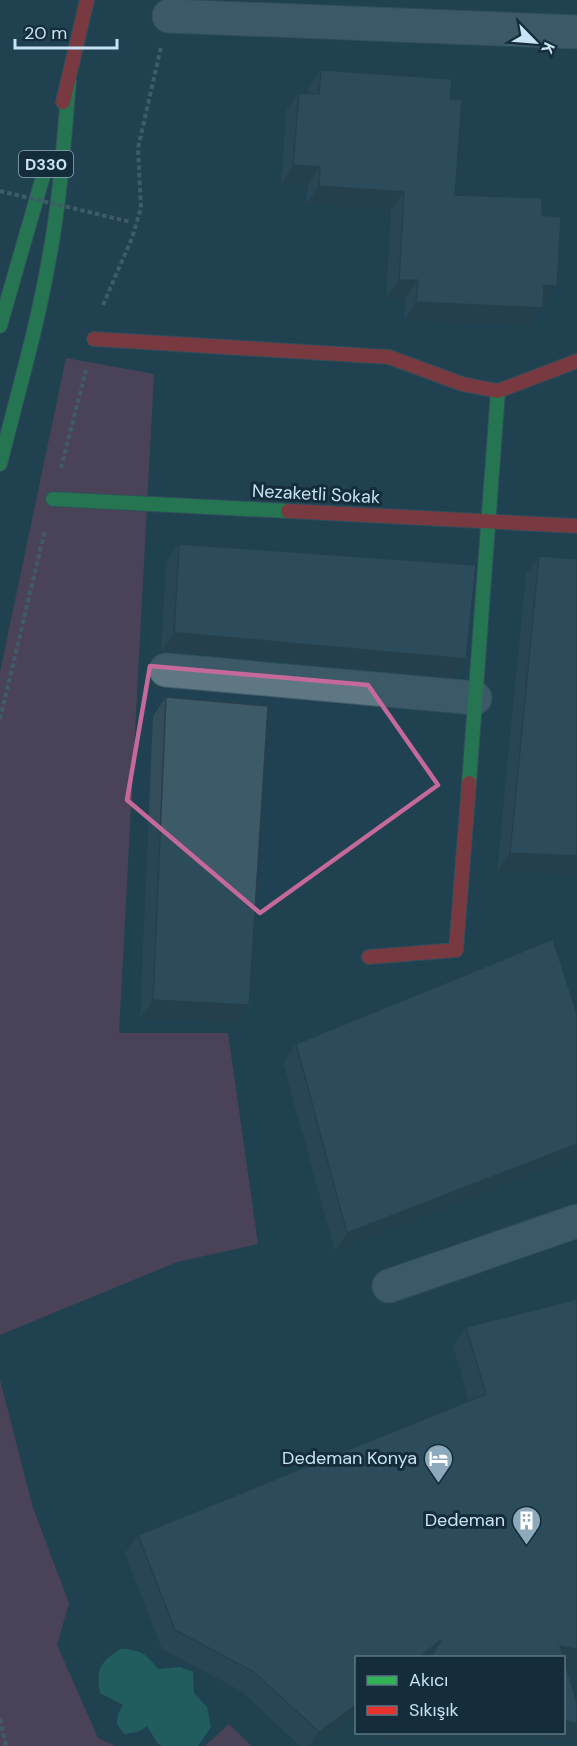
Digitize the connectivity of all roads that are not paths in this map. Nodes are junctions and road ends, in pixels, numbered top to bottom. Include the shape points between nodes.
1 (87, 0) edge
2 (169, 16) dead end
3 (577, 32) edge
4 (69, 82) junction
5 (0, 326) edge
6 (94, 339) dead end
7 (577, 361) edge
8 (498, 391) junction
9 (0, 464) edge
10 (53, 499) dead end
11 (488, 520) junction
12 (577, 526) edge
13 (166, 670) dead end
14 (475, 698) junction
15 (369, 957) dead end
16 (577, 1221) edge
17 (389, 1286) dead end

1 - 4 main road, D330
2 - 3 street
4 - 5 main road, D330
4 - 9 main road via 54,234
6 - 8 main road via 389,357 462,384
7 - 8 main road
8 - 11 main road
10 - 11 main road, Nezaketli Sokak
11 - 12 main road, Nezaketli Sokak
11 - 14 main road
13 - 14 street
14 - 15 main road via 456,950
16 - 17 street

